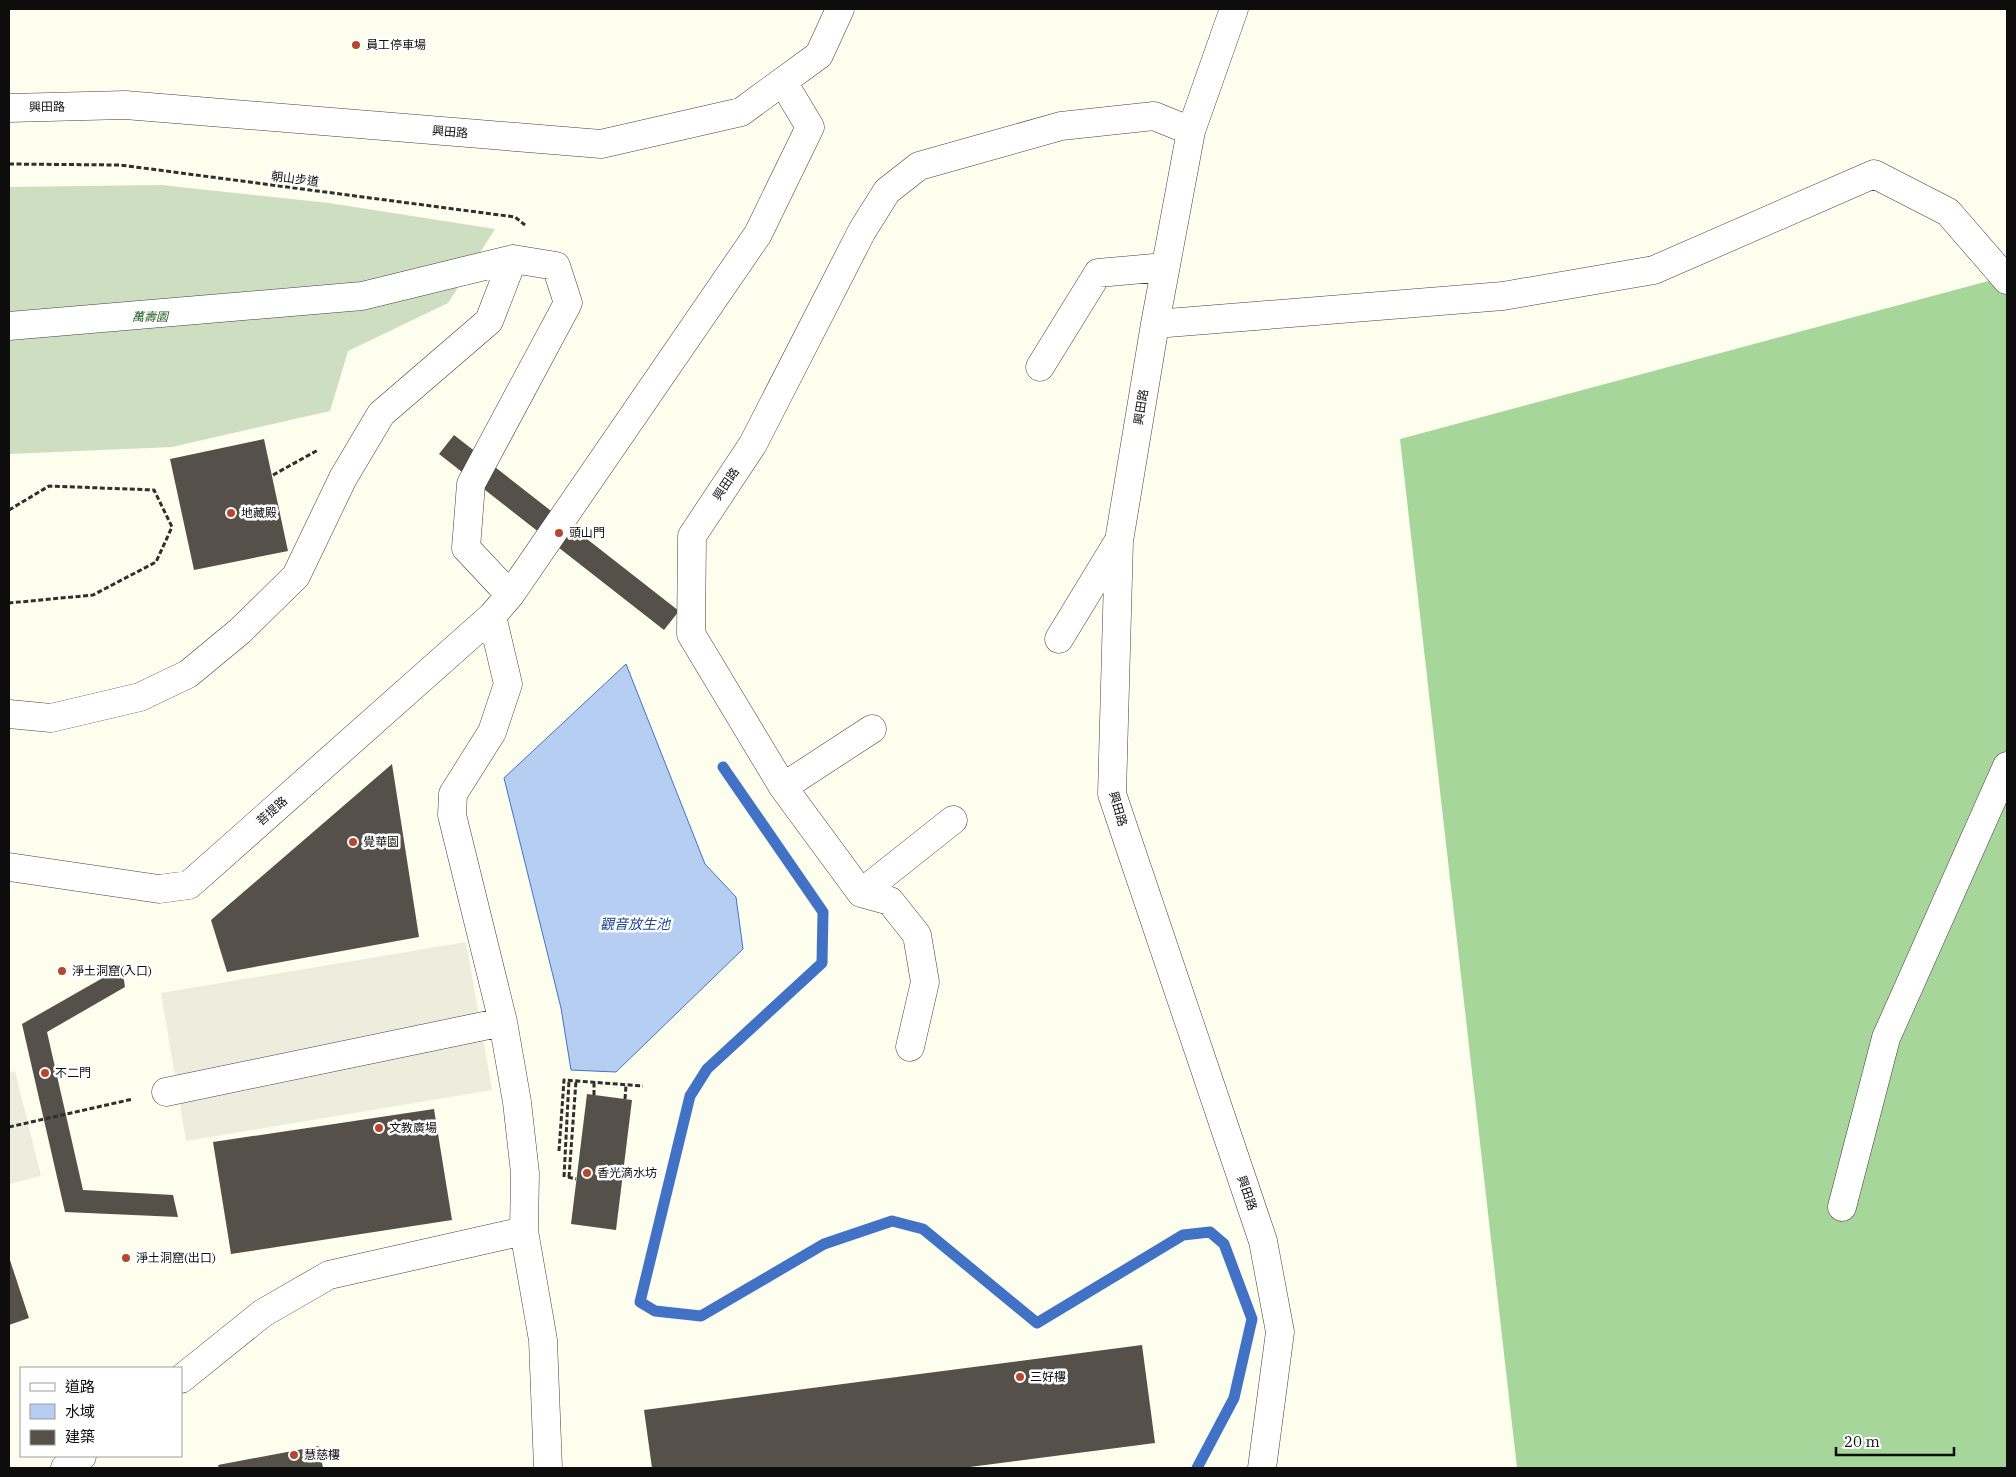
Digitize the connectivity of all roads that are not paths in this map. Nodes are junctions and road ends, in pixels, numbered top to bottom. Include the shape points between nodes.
1 (840, 9) edge
2 (1234, 9) edge
3 (782, 82) junction
4 (9, 108) edge
5 (1191, 131) junction
6 (514, 259) junction
7 (1165, 267) junction
8 (2007, 280) edge
9 (1155, 324) junction
10 (9, 326) edge
11 (1040, 366) dead end
12 (1119, 541) junction
13 (510, 595) junction
14 (492, 616) junction
15 (1060, 639) dead end
16 (9, 714) edge
17 (872, 729) dead end
18 (2007, 766) edge
19 (783, 787) junction
20 (953, 820) dead end
21 (9, 867) edge
22 (861, 893) junction
23 (503, 1022) junction
24 (910, 1047) dead end
25 (166, 1092) road end
26 (1842, 1207) dead end
27 (524, 1231) junction
28 (182, 1377) edge
29 (81, 1457) edge
30 (65, 1468) edge
31 (548, 1468) edge
32 (1262, 1468) edge

1 - 3 street, 興田路 via 819,55
2 - 5 street, 興田路
3 - 4 street, 興田路 via 741,112 601,144 125,105
3 - 13 street, 菩提路 via 810,127 758,234
5 - 7 street, 興田路
5 - 19 street, 興田路 via 1154,116 1061,126 920,166 887,191 862,230 753,444 692,536 692,634
6 - 10 street via 362,296
6 - 13 street via 556,266 568,303 471,484 466,548
6 - 16 street via 489,321 381,414 343,478 296,576 240,631 188,674 140,698 51,718
7 - 9 street, 興田路
7 - 11 street via 1098,273
8 - 9 street via 1948,212 1874,174 1654,270 1503,296
9 - 12 street, 興田路
12 - 15 street
12 - 32 street, 興田路 via 1112,794 1263,1241 1280,1332
13 - 14 street, 菩提路
14 - 21 street, 菩提路 via 189,885 159,889
14 - 23 street via 508,684 492,732 453,794 452,815
17 - 19 street
18 - 26 street via 1886,1038
19 - 22 street, 興田路
20 - 22 street
22 - 24 street via 890,902 917,935 925,982
23 - 25 street
23 - 27 street via 525,1173
27 - 28 street via 329,1274 263,1313
27 - 31 street via 543,1340
29 - 30 street

